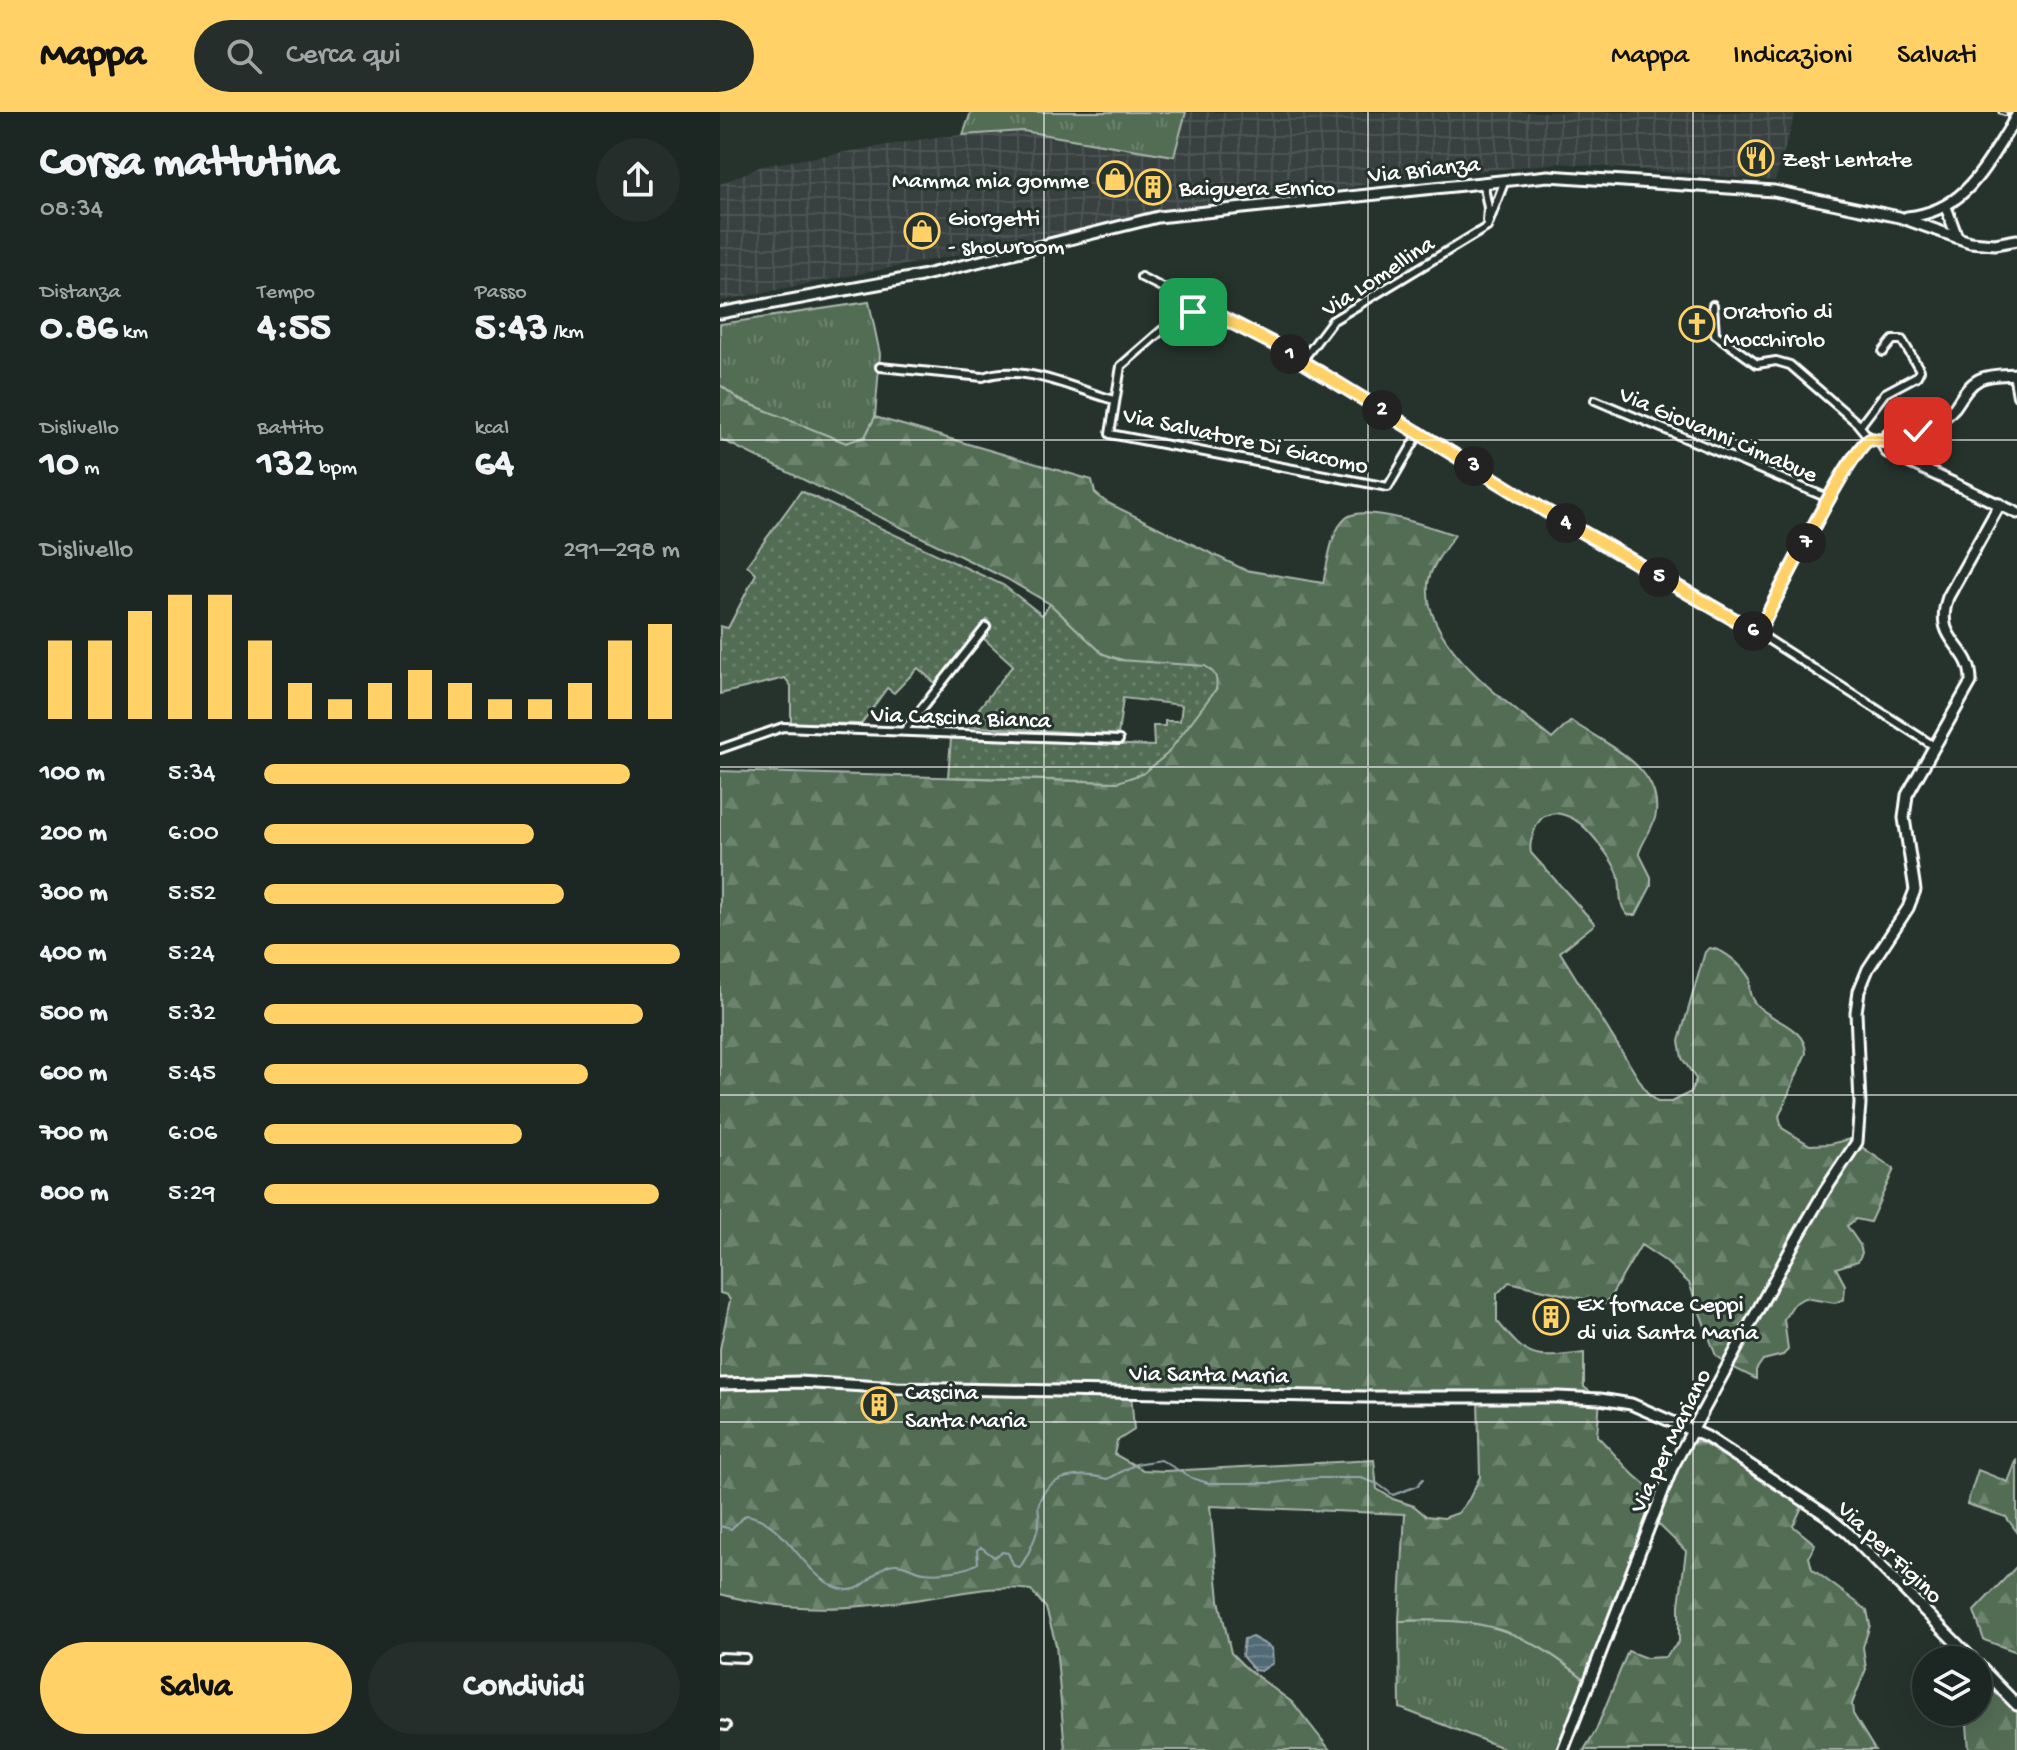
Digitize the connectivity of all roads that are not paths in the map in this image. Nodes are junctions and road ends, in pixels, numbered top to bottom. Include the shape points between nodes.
1 (2017, 115) edge
2 (1505, 180) junction
3 (1483, 182) junction
4 (1941, 209) junction
5 (1899, 217) junction
6 (1942, 230) junction
7 (1482, 231) junction
8 (1957, 237) junction
9 (2017, 240) edge
10 (1141, 277) dead end
11 (1713, 305) dead end
12 (1211, 312) junction
13 (720, 313) edge
14 (1883, 352) dead end
15 (1302, 361) junction
16 (880, 367) dead end
17 (2015, 374) edge
18 (2017, 396) edge
19 (1114, 400) junction
20 (1595, 400) dead end
21 (1860, 426) junction
22 (1420, 432) junction
23 (1870, 439) junction
24 (1883, 441) junction
25 (1830, 499) junction
26 (2000, 504) junction
27 (2017, 513) edge
28 (986, 627) dead end
29 (1758, 633) junction
30 (904, 731) junction
31 (1119, 740) dead end
32 (1934, 746) junction
33 (720, 749) edge
34 (720, 1384) edge
35 (1692, 1430) junction
36 (1959, 1646) edge
37 (720, 1657) edge
38 (745, 1658) dead end
39 (1992, 1679) edge
40 (2017, 1705) edge
41 (1563, 1750) edge

1 - 4 street, bridge via 1977,178
2 - 3 street, Via Brianza
2 - 5 street, Via Brianza via 1548,176 1774,191
2 - 7 street
3 - 7 street via 1488,208
3 - 13 street, Via Brianza via 1158,217 921,276
4 - 5 street
4 - 6 street
4 - 8 street
5 - 6 street, Via Brianza
6 - 8 street, Via Brianza
7 - 15 street, Via Lomellina via 1332,321
8 - 9 street, Via Brianza via 1985,244
10 - 12 street
11 - 21 street via 1715,334 1757,364 1790,365
12 - 15 street
12 - 19 street, Via Salvatore Di Giacomo via 1182,318 1121,366
14 - 21 street via 1893,340 1902,340 1920,370 1885,393
15 - 22 street
16 - 19 street, Via Salvatore Di Giacomo via 983,377 1038,376
17 - 18 street
17 - 24 street via 1979,380 1938,423 1890,434
19 - 22 street, Via Salvatore Di Giacomo via 1110,434 1388,487
20 - 25 street, Via Giovanni Cimabue
21 - 23 street
22 - 29 street
23 - 24 street
23 - 25 street via 1863,442
24 - 26 street via 1894,455
25 - 29 street
26 - 27 street
26 - 32 street, Via per Mariano via 1944,608 1945,629 1969,666 1971,682
28 - 30 street
29 - 32 street
30 - 31 street, Via Cascina Bianca
30 - 33 street, Via Cascina Bianca via 783,727
32 - 35 street, Via per Mariano via 1904,807 1912,900 1868,969 1857,1001 1857,1142 1792,1247
34 - 35 street, Via Santa Maria via 1558,1397 1631,1404
35 - 36 street, Via per Figino via 1826,1515
35 - 41 street, Via per Mariano via 1672,1468
37 - 38 street
39 - 40 street

